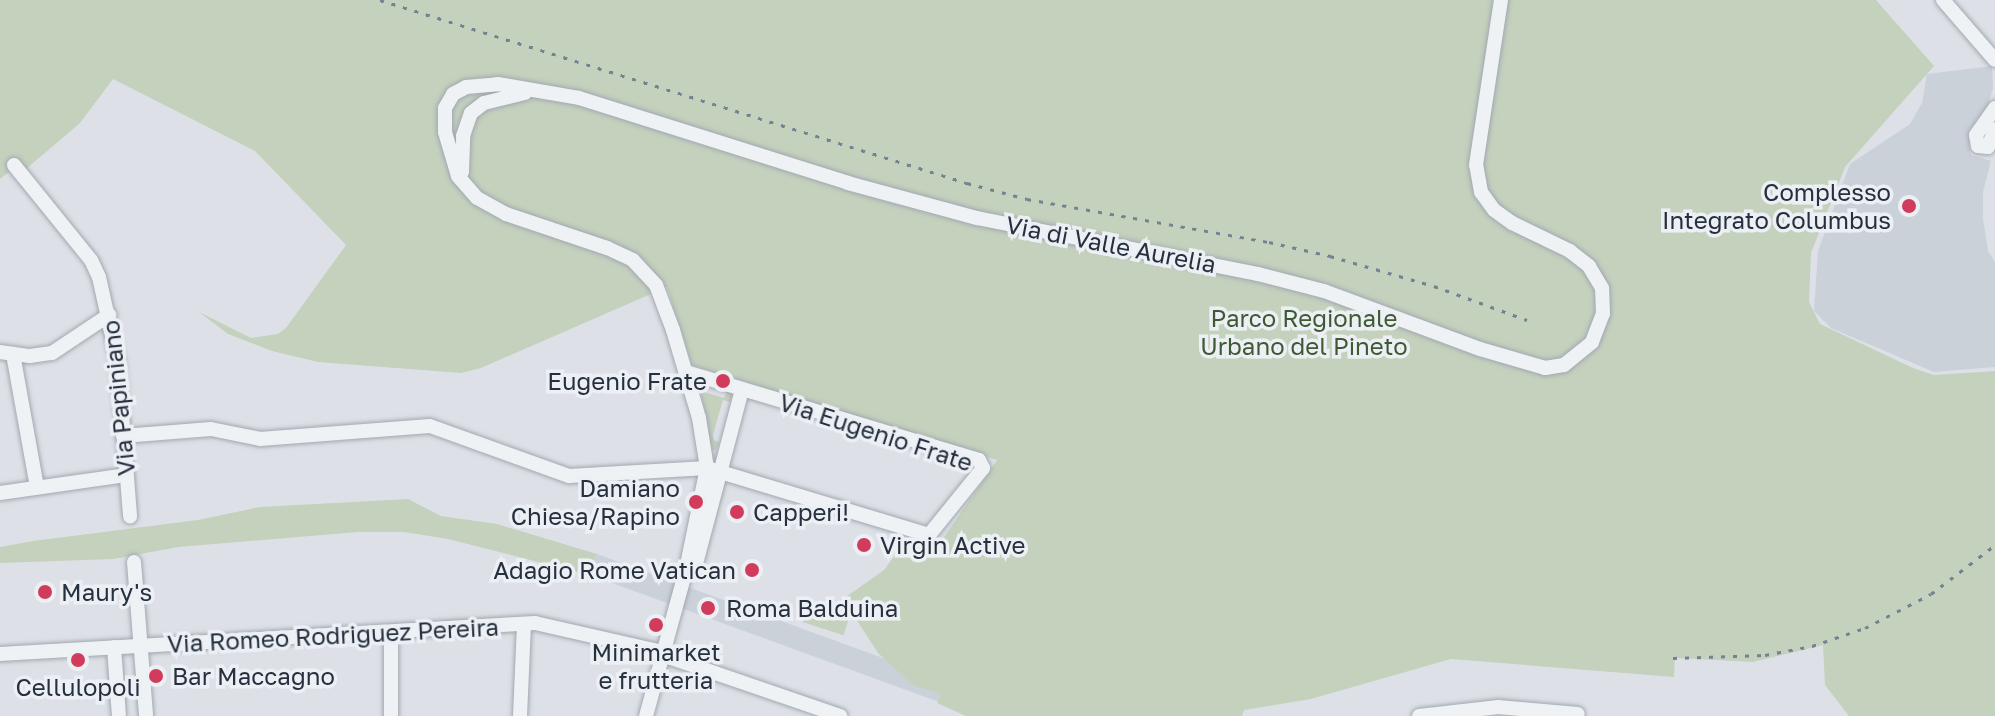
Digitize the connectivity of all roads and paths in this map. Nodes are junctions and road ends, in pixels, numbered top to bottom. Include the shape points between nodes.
1 (1501, 0) edge
2 (1943, 0) edge
3 (1995, 60) edge
4 (541, 91) junction
5 (1995, 108) edge
6 (1995, 129) edge
7 (14, 165) dead end
8 (469, 189) junction
9 (109, 315) junction
10 (7, 353) edge
11 (686, 372) junction
12 (742, 390) junction
13 (123, 436) junction
14 (712, 470) junction
15 (126, 475) junction
16 (37, 487) junction
17 (0, 493) edge
18 (130, 517) dead end
19 (134, 562) dead end
20 (684, 591) junction
21 (524, 624) junction
22 (391, 632) junction
23 (141, 646) junction
24 (114, 647) junction
25 (0, 654) edge
26 (667, 655) junction
27 (1578, 714) dead end
28 (119, 716) edge
29 (146, 716) edge
30 (391, 716) edge
31 (520, 716) edge
32 (646, 716) edge
33 (656, 716) edge
34 (840, 716) edge
35 (1419, 716) edge

1 - 4 street, Via di Valle Aurelia via 1476,165 1481,192 1512,223 1589,266 1602,288 1597,335 1579,356 1545,368 1324,291 977,218
2 - 3 street
4 - 8 street, Via di Valle Aurelia via 496,99 471,113 460,157
4 - 8 street, Via di Valle Aurelia via 498,84 466,87 453,94 445,108 445,132 453,165
5 - 6 street via 1976,135 1978,146 1988,147
7 - 9 street, Via Papiniano via 91,260
8 - 11 street via 497,210 637,263 656,285
9 - 10 street via 52,353
9 - 13 street, Via Papiniano
10 - 16 street
11 - 12 street, Via Eugenio Frate
11 - 14 street
12 - 14 street
12 - 14 street, Via Eugenio Frate via 981,462 980,473 929,535
13 - 14 street via 211,429 260,439 430,426 569,476
13 - 15 street, Via Papiniano
14 - 20 street
14 - 20 street via 714,489
15 - 16 street
15 - 18 street, Via Papiniano
16 - 17 street
19 - 23 street
20 - 26 street
21 - 22 street, Via Romeo Rodriguez Pereira
21 - 26 street, Via Romeo Rodriguez Pereira via 553,625
21 - 31 street
22 - 23 street, Via Romeo Rodriguez Pereira
22 - 30 street
23 - 24 street, Via Romeo Rodriguez Pereira
23 - 29 street
24 - 25 street, Via Romeo Rodriguez Pereira
24 - 28 street
26 - 32 street
26 - 33 street
26 - 34 street, Via Romeo Rodriguez Pereira
27 - 35 street via 1481,707

